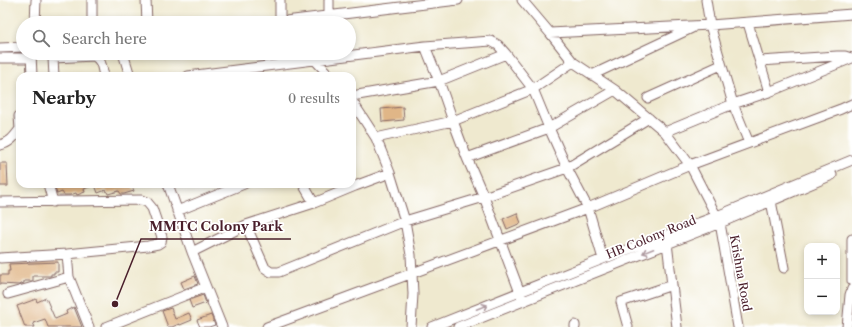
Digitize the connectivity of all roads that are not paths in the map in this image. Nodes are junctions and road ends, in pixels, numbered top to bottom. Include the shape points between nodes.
1 (36, 0) edge
2 (92, 0) edge
3 (146, 0) edge
4 (280, 0) edge
5 (329, 0) edge
6 (458, 0) edge
7 (522, 0) edge
8 (706, 0) edge
9 (381, 5) edge
10 (852, 14) edge
11 (35, 16) edge
12 (92, 16) edge
13 (147, 16) edge
14 (280, 16) edge
15 (329, 16) joint
16 (748, 23) junction
17 (710, 25) junction
18 (696, 26) junction
19 (550, 33) junction
20 (425, 46) junction
21 (16, 47) edge
22 (0, 48) edge
23 (356, 54) edge
24 (506, 54) junction
25 (16, 56) edge
26 (0, 58) edge
27 (852, 58) edge
28 (31, 60) edge
29 (53, 60) edge
30 (99, 60) edge
31 (125, 60) edge
32 (307, 60) edge
33 (315, 60) edge
34 (760, 61) junction
35 (573, 62) junction
36 (722, 65) junction
37 (32, 72) edge
38 (54, 72) edge
39 (103, 72) edge
40 (129, 72) edge
41 (218, 72) edge
42 (326, 72) edge
43 (592, 75) junction
44 (439, 81) junction
45 (533, 89) junction
46 (615, 90) junction
47 (769, 92) junction
48 (356, 95) edge
49 (648, 98) dead end
50 (733, 104) junction
51 (852, 104) edge
52 (356, 107) edge
53 (649, 118) junction
54 (453, 121) junction
55 (549, 128) junction
56 (665, 132) junction
57 (16, 135) edge
58 (376, 138) junction
59 (749, 143) junction
60 (0, 145) edge
61 (467, 158) junction
62 (852, 160) edge
63 (690, 165) junction
64 (852, 167) edge
65 (567, 168) junction
66 (390, 173) junction
67 (356, 182) edge
68 (49, 188) edge
69 (169, 188) edge
70 (234, 188) edge
71 (305, 188) edge
72 (344, 188) edge
73 (484, 197) junction
74 (771, 201) junction
75 (0, 202) edge
76 (53, 202) junction
77 (314, 203) junction
78 (588, 208) junction
79 (177, 211) junction
80 (718, 220) junction
81 (405, 221) junction
82 (246, 226) junction
83 (852, 239) edge
84 (501, 241) junction
85 (667, 244) junction
86 (192, 252) junction
87 (67, 254) junction
88 (0, 258) edge
89 (603, 259) junction
90 (784, 268) dead end
91 (412, 274) junction
92 (69, 277) junction
93 (852, 281) edge
94 (672, 285) junction
95 (206, 287) junction
96 (852, 289) edge
97 (8, 294) dead end
98 (521, 297) junction
99 (469, 321) edge
100 (89, 327) edge
101 (106, 327) edge
102 (222, 327) edge
103 (268, 327) edge
104 (411, 327) edge
105 (432, 327) edge
106 (458, 327) edge
107 (628, 327) edge
108 (677, 327) edge
109 (738, 327) edge
110 (847, 327) edge

1 - 11 street
2 - 12 street
3 - 13 street
4 - 14 street
5 - 15 street
6 - 9 street
7 - 19 street, Krishna Road
8 - 17 street
9 - 15 street
10 - 16 street
16 - 17 street
16 - 34 street
17 - 18 street
17 - 36 street
18 - 19 street
18 - 43 street
19 - 35 street, Krishna Road
20 - 23 street
20 - 24 street via 491,41
20 - 44 street
21 - 22 street
24 - 44 street
24 - 45 street
25 - 26 street
27 - 34 street via 830,56
27 - 47 street
28 - 37 street
29 - 38 street
30 - 39 street
31 - 40 street
32 - 41 street
33 - 42 street
34 - 47 street
35 - 43 street, Krishna Road
35 - 45 street
36 - 49 street
36 - 50 street
43 - 46 street, Krishna Road
44 - 48 street
44 - 54 street
45 - 54 street
45 - 55 street
46 - 53 street, Krishna Road
46 - 55 street
47 - 50 street
50 - 56 street
50 - 59 street
51 - 59 street
52 - 58 street
53 - 56 street, Krishna Road
53 - 65 street
54 - 58 street
54 - 61 street
55 - 61 street
55 - 65 street
56 - 63 street, Krishna Road
57 - 60 street via 9,143
58 - 66 street
59 - 63 street
61 - 73 street
62 - 80 street
63 - 78 street
63 - 80 street, Krishna Road
64 - 74 street, HB Colony Road
65 - 73 street
65 - 78 street
66 - 67 street
66 - 81 street
68 - 76 street
69 - 79 street
70 - 79 street
71 - 77 street
72 - 77 street
73 - 81 street
73 - 84 street
74 - 80 street, HB Colony Road
74 - 90 street
75 - 76 street
76 - 87 street via 141,200 152,208 162,237 158,244
77 - 82 street
78 - 84 street
78 - 89 street
79 - 86 street
80 - 85 street, HB Colony Road
80 - 89 street
80 - 109 street, Krishna Road
81 - 82 street via 279,272 271,272 266,268
81 - 91 street
82 - 86 street
83 - 93 street
84 - 91 street
84 - 98 street
85 - 94 street
85 -> 98 street, HB Colony Road
86 - 95 street
87 - 88 street
87 - 92 street
89 - 98 street
91 - 103 street
91 - 104 street
92 - 97 street
92 - 100 street
94 - 107 street via 621,302
94 - 108 street
95 - 101 street
95 - 102 street
96 - 110 street
98 - 99 street, HB Colony Road
99 - 105 street
99 - 106 street, HB Colony Road

